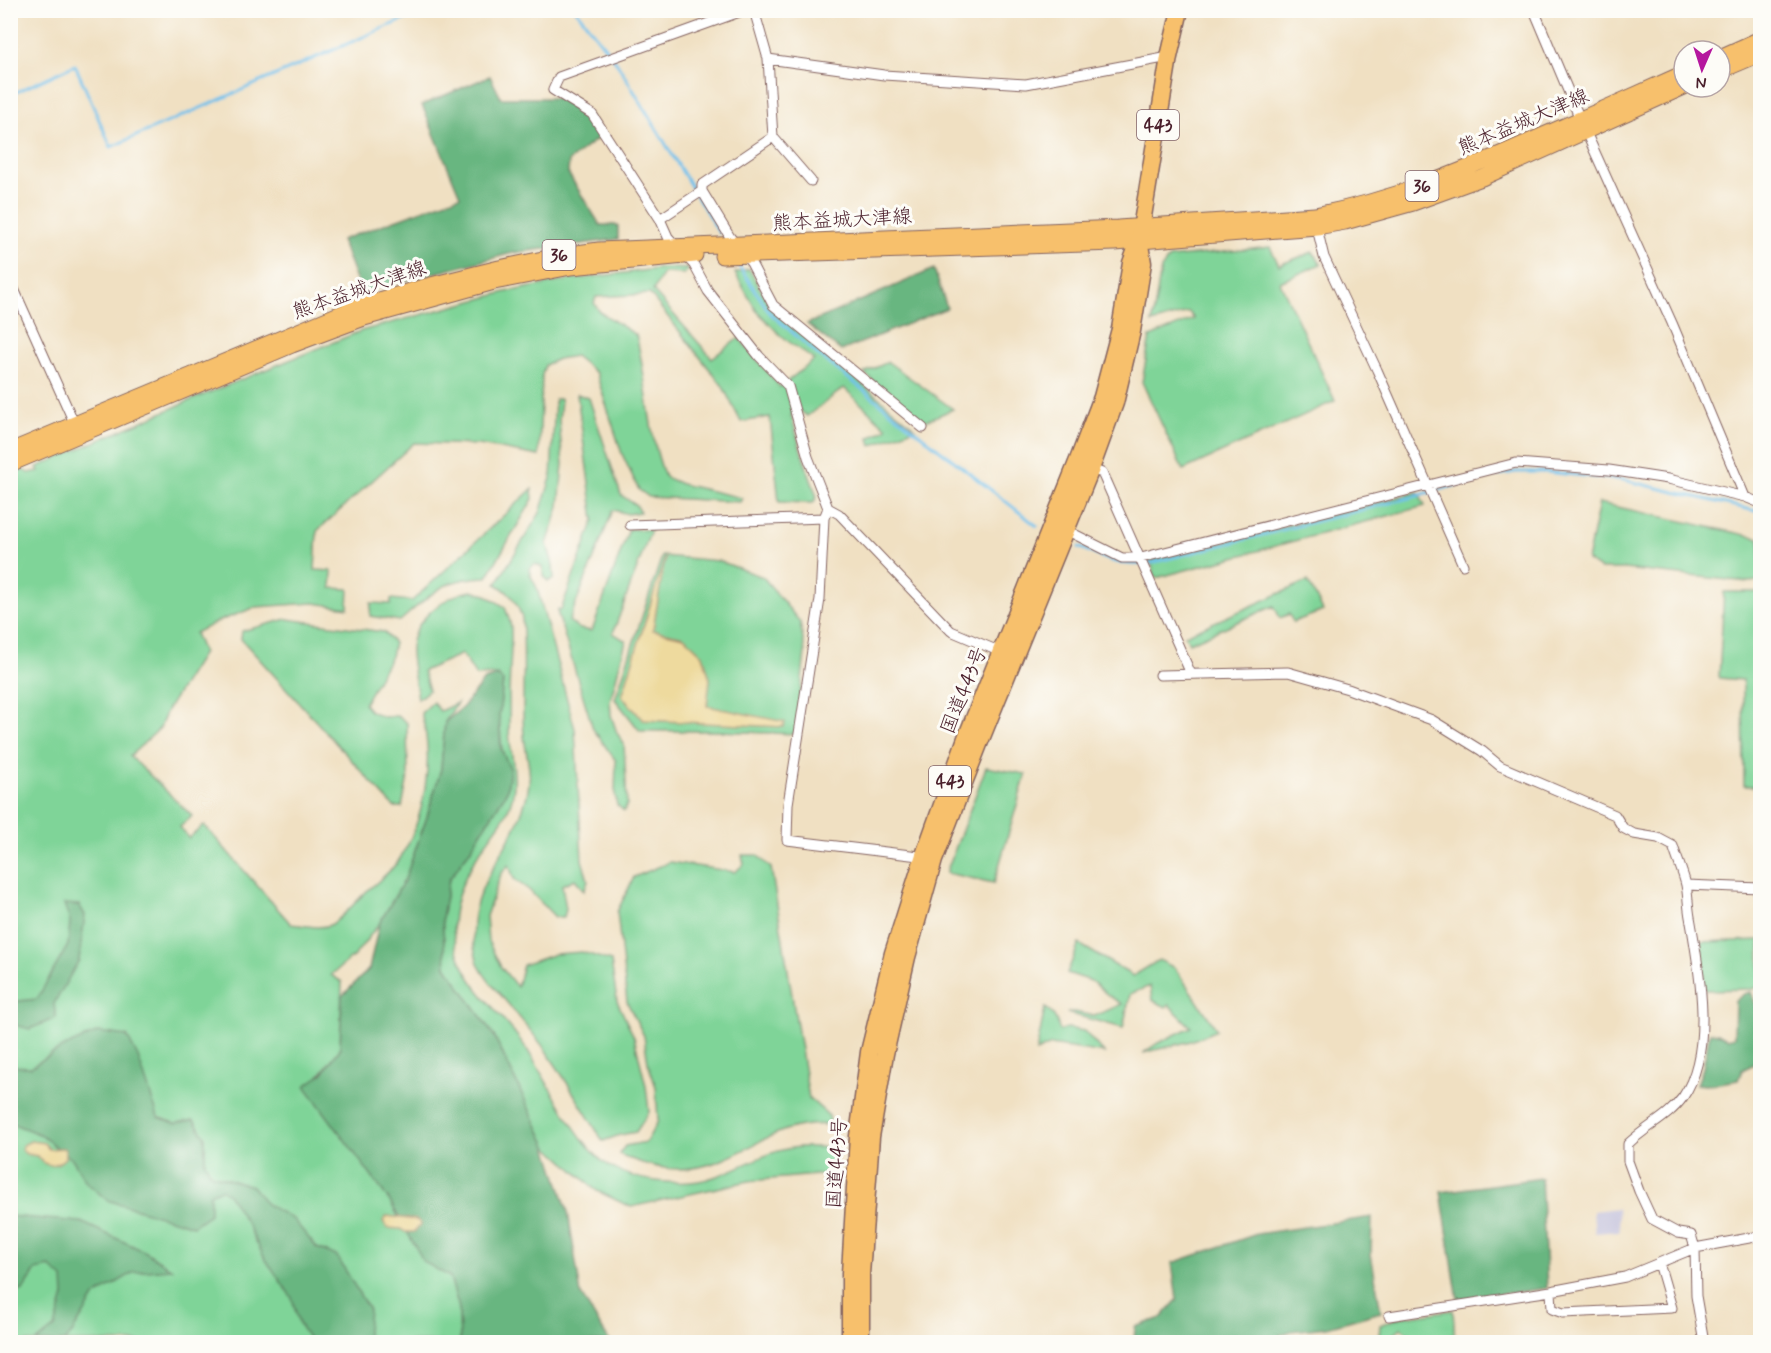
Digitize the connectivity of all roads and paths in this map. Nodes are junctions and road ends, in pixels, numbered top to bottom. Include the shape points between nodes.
1 (745, 10) edge
2 (754, 10) edge
3 (1180, 10) edge
4 (1534, 10) edge
5 (1761, 39) edge
6 (1732, 52) edge
7 (1761, 54) edge
8 (1169, 57) junction
9 (768, 59) junction
10 (1732, 66) edge
11 (1672, 79) edge
12 (1672, 92) edge
13 (1583, 125) junction
14 (773, 136) junction
15 (811, 181) dead end
16 (698, 194) junction
17 (660, 219) junction
18 (1316, 221) junction
19 (1141, 233) junction
20 (740, 250) junction
21 (681, 251) junction
22 (10, 280) edge
23 (923, 428) dead end
24 (77, 430) junction
25 (10, 452) edge
26 (10, 464) edge
27 (1091, 469) junction
28 (1429, 490) junction
29 (1745, 497) junction
30 (1761, 503) edge
31 (828, 508) junction
32 (824, 519) junction
33 (630, 525) dead end
34 (1066, 530) junction
35 (1143, 563) junction
36 (1463, 565) dead end
37 (1007, 654) junction
38 (1191, 674) junction
39 (1160, 675) dead end
40 (929, 858) junction
41 (1686, 885) junction
42 (1761, 888) edge
43 (1761, 1236) edge
44 (1695, 1248) junction
45 (1659, 1263) junction
46 (1551, 1291) junction
47 (1389, 1316) dead end
48 (850, 1342) edge
49 (861, 1342) edge
50 (1704, 1342) edge

1 - 17 street via 559,77 553,90 592,114
2 - 9 street
3 - 8 highway, 国道443号 / 443
4 - 13 street
5 - 6 main road
7 - 10 main road
8 - 9 street via 1026,84 884,75
8 - 19 highway, 国道443号 / 443
9 - 14 street
11 - 13 main road, 熊本益城大津線 / 36
12 - 13 main road, 熊本益城大津線 / 36
13 - 18 main road, 熊本益城大津線 / 36 via 1482,178 1452,189 1345,222
13 - 29 street
14 - 15 street
14 - 16 street via 702,185
16 - 17 street
16 - 20 street
17 - 21 street via 668,237
18 - 19 main road, 熊本益城大津線 / 36
18 - 28 street via 1324,257
19 - 20 main road, 熊本益城大津線 / 36 via 1115,243
19 - 27 highway, 国道443号 / 443 via 1143,263 1132,331 1115,403
19 - 37 highway, 国道443号 / 443 via 1102,396
20 - 21 main road, 熊本益城大津線 / 36
20 - 23 street via 773,305
21 - 24 main road, 熊本益城大津線 / 36 via 506,279 364,318
21 - 31 street via 759,356 788,386 808,457
22 - 24 street
24 - 25 main road, 熊本益城大津線 / 36
24 - 26 main road, 熊本益城大津線 / 36
27 - 34 highway, 国道443号 / 443
27 - 35 street via 1102,473
28 - 29 street via 1507,465 1535,463 1620,471
28 - 35 street
28 - 36 street
29 - 30 street
31 - 32 street
31 - 37 street via 839,514 951,631
32 - 33 street
32 - 40 street via 820,599 788,804 787,840
34 - 35 street via 1122,558
34 - 37 highway, 国道443号 / 443
35 - 38 street
37 - 40 highway, 国道443号 / 443
38 - 39 street
38 - 41 street via 1288,672 1432,720 1500,766 1615,815 1623,828 1634,834 1658,838 1673,846
40 - 48 highway, 国道443号 / 443 via 893,953 869,1052 858,1136
40 - 49 highway, 国道443号 / 443 via 887,1043 871,1137 861,1274
41 - 42 street
41 - 44 street via 1696,945 1701,1050 1685,1095 1674,1110 1628,1144 1628,1161 1652,1219 1690,1235
43 - 44 street
44 - 45 street
44 - 50 street via 1696,1296
45 - 46 street via 1624,1277
45 - 46 street via 1672,1308 1563,1313 1552,1309
46 - 47 street

